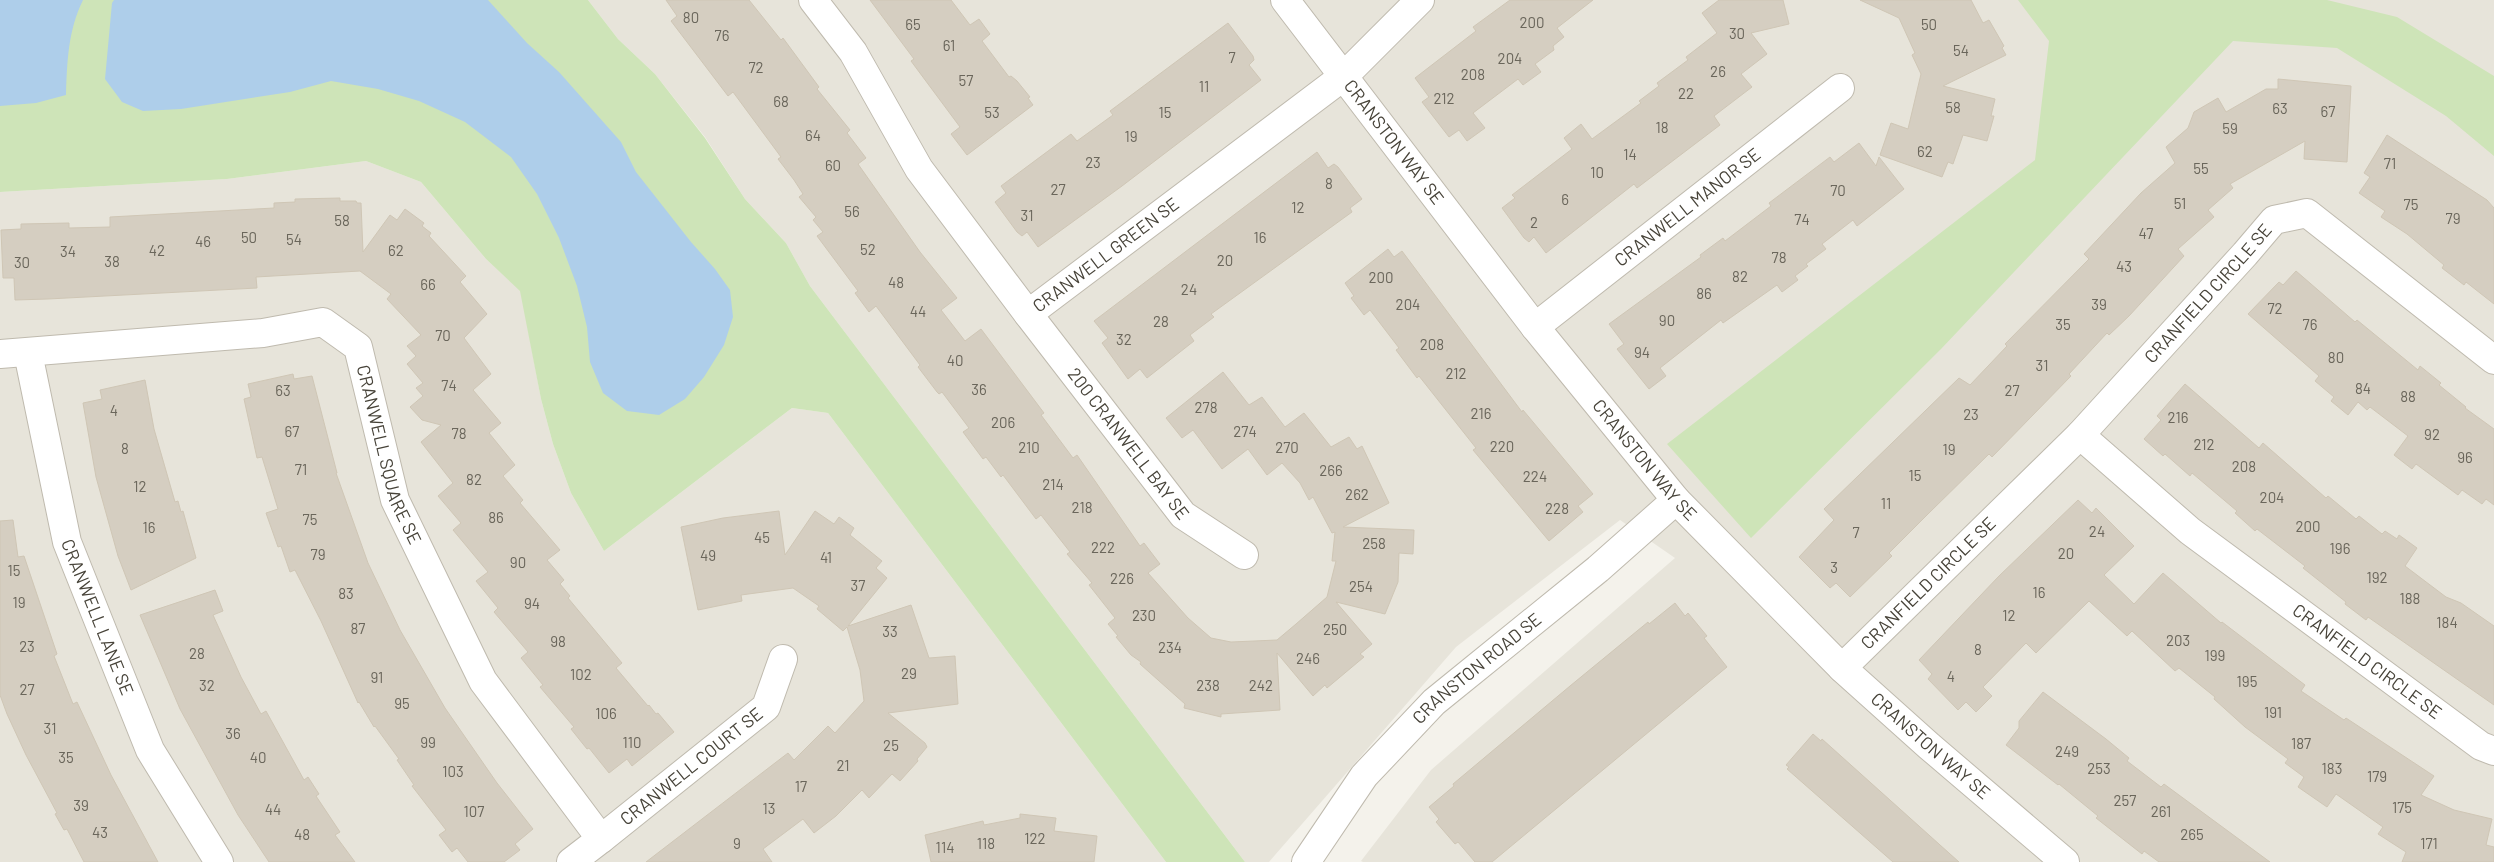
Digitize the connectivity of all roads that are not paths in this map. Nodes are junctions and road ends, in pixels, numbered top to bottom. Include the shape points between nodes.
1 (813, 0) edge
2 (1285, 0) edge
3 (1420, 0) edge
4 (1344, 76) junction
5 (1840, 88) dead end
6 (1028, 314) junction
7 (1535, 327) junction
8 (28, 353) junction
9 (0, 354) edge
10 (2494, 360) edge
11 (2080, 435) junction
12 (1676, 500) junction
13 (1244, 556) dead end
14 (783, 659) dead end
15 (1842, 668) junction
16 (2494, 751) edge
17 (601, 839) junction
18 (219, 862) edge
19 (571, 862) edge
20 (1306, 862) edge
21 (2065, 862) edge

1 - 6 street, CRANWELL GREEN SE via 853,52 919,168
2 - 4 street, CRANSTON WAY SE
3 - 4 street, CRANWELL GREEN SE
4 - 6 street, CRANWELL GREEN SE
4 - 7 street, CRANSTON WAY SE
5 - 7 street, CRANWELL MANOR SE
6 - 13 street, 200 CRANWELL BAY SE via 1183,515
7 - 12 street, CRANSTON WAY SE
8 - 9 street, CRANWELL SQUARE SE
8 - 17 street, CRANWELL SQUARE SE via 263,333 323,322 358,347 395,500 478,672
8 - 18 street, CRANWELL LANE SE via 66,542 150,750
10 - 11 street, CRANFIELD CIRCLE SE via 2307,212 2274,220
11 - 15 street, CRANFIELD CIRCLE SE
11 - 16 street, CRANFIELD CIRCLE SE via 2190,531 2481,746
12 - 15 street, CRANSTON WAY SE
12 - 20 street, CRANSTON ROAD SE via 1598,569 1434,702 1364,776
14 - 17 street, CRANWELL COURT SE via 766,707
15 - 21 street, CRANSTON WAY SE
17 - 19 street

